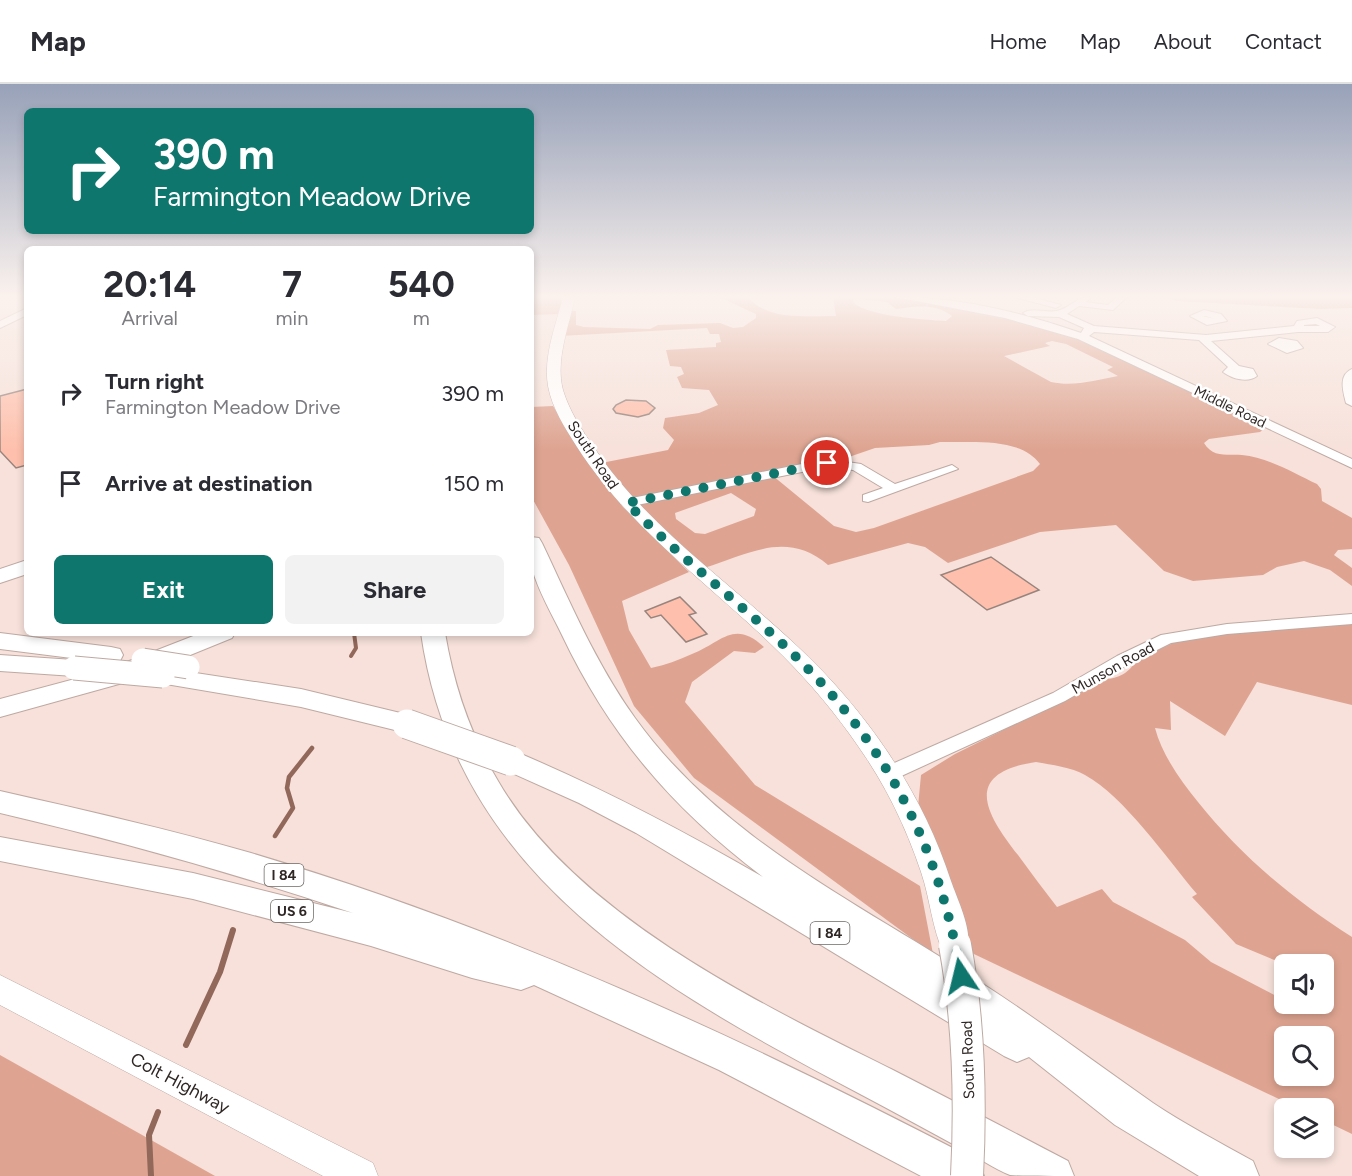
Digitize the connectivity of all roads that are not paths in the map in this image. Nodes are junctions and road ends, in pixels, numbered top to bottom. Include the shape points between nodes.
1 (558, 348) edge
2 (1116, 348) edge
3 (1213, 348) edge
4 (1235, 368) dead end
5 (1352, 372) edge
6 (1352, 403) edge
7 (1352, 464) edge
8 (952, 469) dead end
9 (893, 489) junction
10 (868, 498) dead end
11 (627, 503) junction
12 (534, 549) edge
13 (24, 568) edge
14 (0, 576) edge
15 (1352, 620) edge
16 (215, 636) edge
17 (434, 636) edge
18 (0, 641) edge
19 (0, 663) edge
20 (334, 705) junction
21 (0, 708) edge
22 (890, 773) junction
23 (0, 801) edge
24 (8, 852) edge
25 (559, 978) junction
26 (0, 989) edge
27 (1142, 1119) junction
28 (360, 1176) edge
29 (965, 1176) edge
30 (1053, 1176) edge
31 (1238, 1176) edge

1 - 11 main road, South Road via 554,366 558,397 588,452
2 - 7 street, Middle Road
3 - 4 street
5 - 6 street via 1347,385
8 - 9 street
9 - 10 street
9 - 11 street via 856,467 827,463
11 - 22 main road, South Road via 807,668 849,716
12 - 27 highway via 577,642 610,701 644,749 698,806 792,882 1000,1014
13 - 14 highway
15 - 22 street, Munson Road via 1216,630 1167,639 1059,697
16 - 21 highway via 110,678
17 - 30 highway via 449,708 484,783 531,846 601,916 652,956 724,1002
18 - 20 highway, bridge via 188,667 259,681
19 - 20 highway, I 84, bridge via 163,676
20 - 27 highway, I 84, bridge via 407,724 511,761 658,830
22 - 29 main road, South Road, bridge via 929,852 955,945 969,1052
23 - 25 highway, I 84 via 148,836 280,874 392,912
24 - 25 highway, US 6 via 192,886 371,932 494,969
25 - 29 highway, I 84 via 747,1064
26 - 28 main road, Colt Highway
27 - 31 highway, I 84

